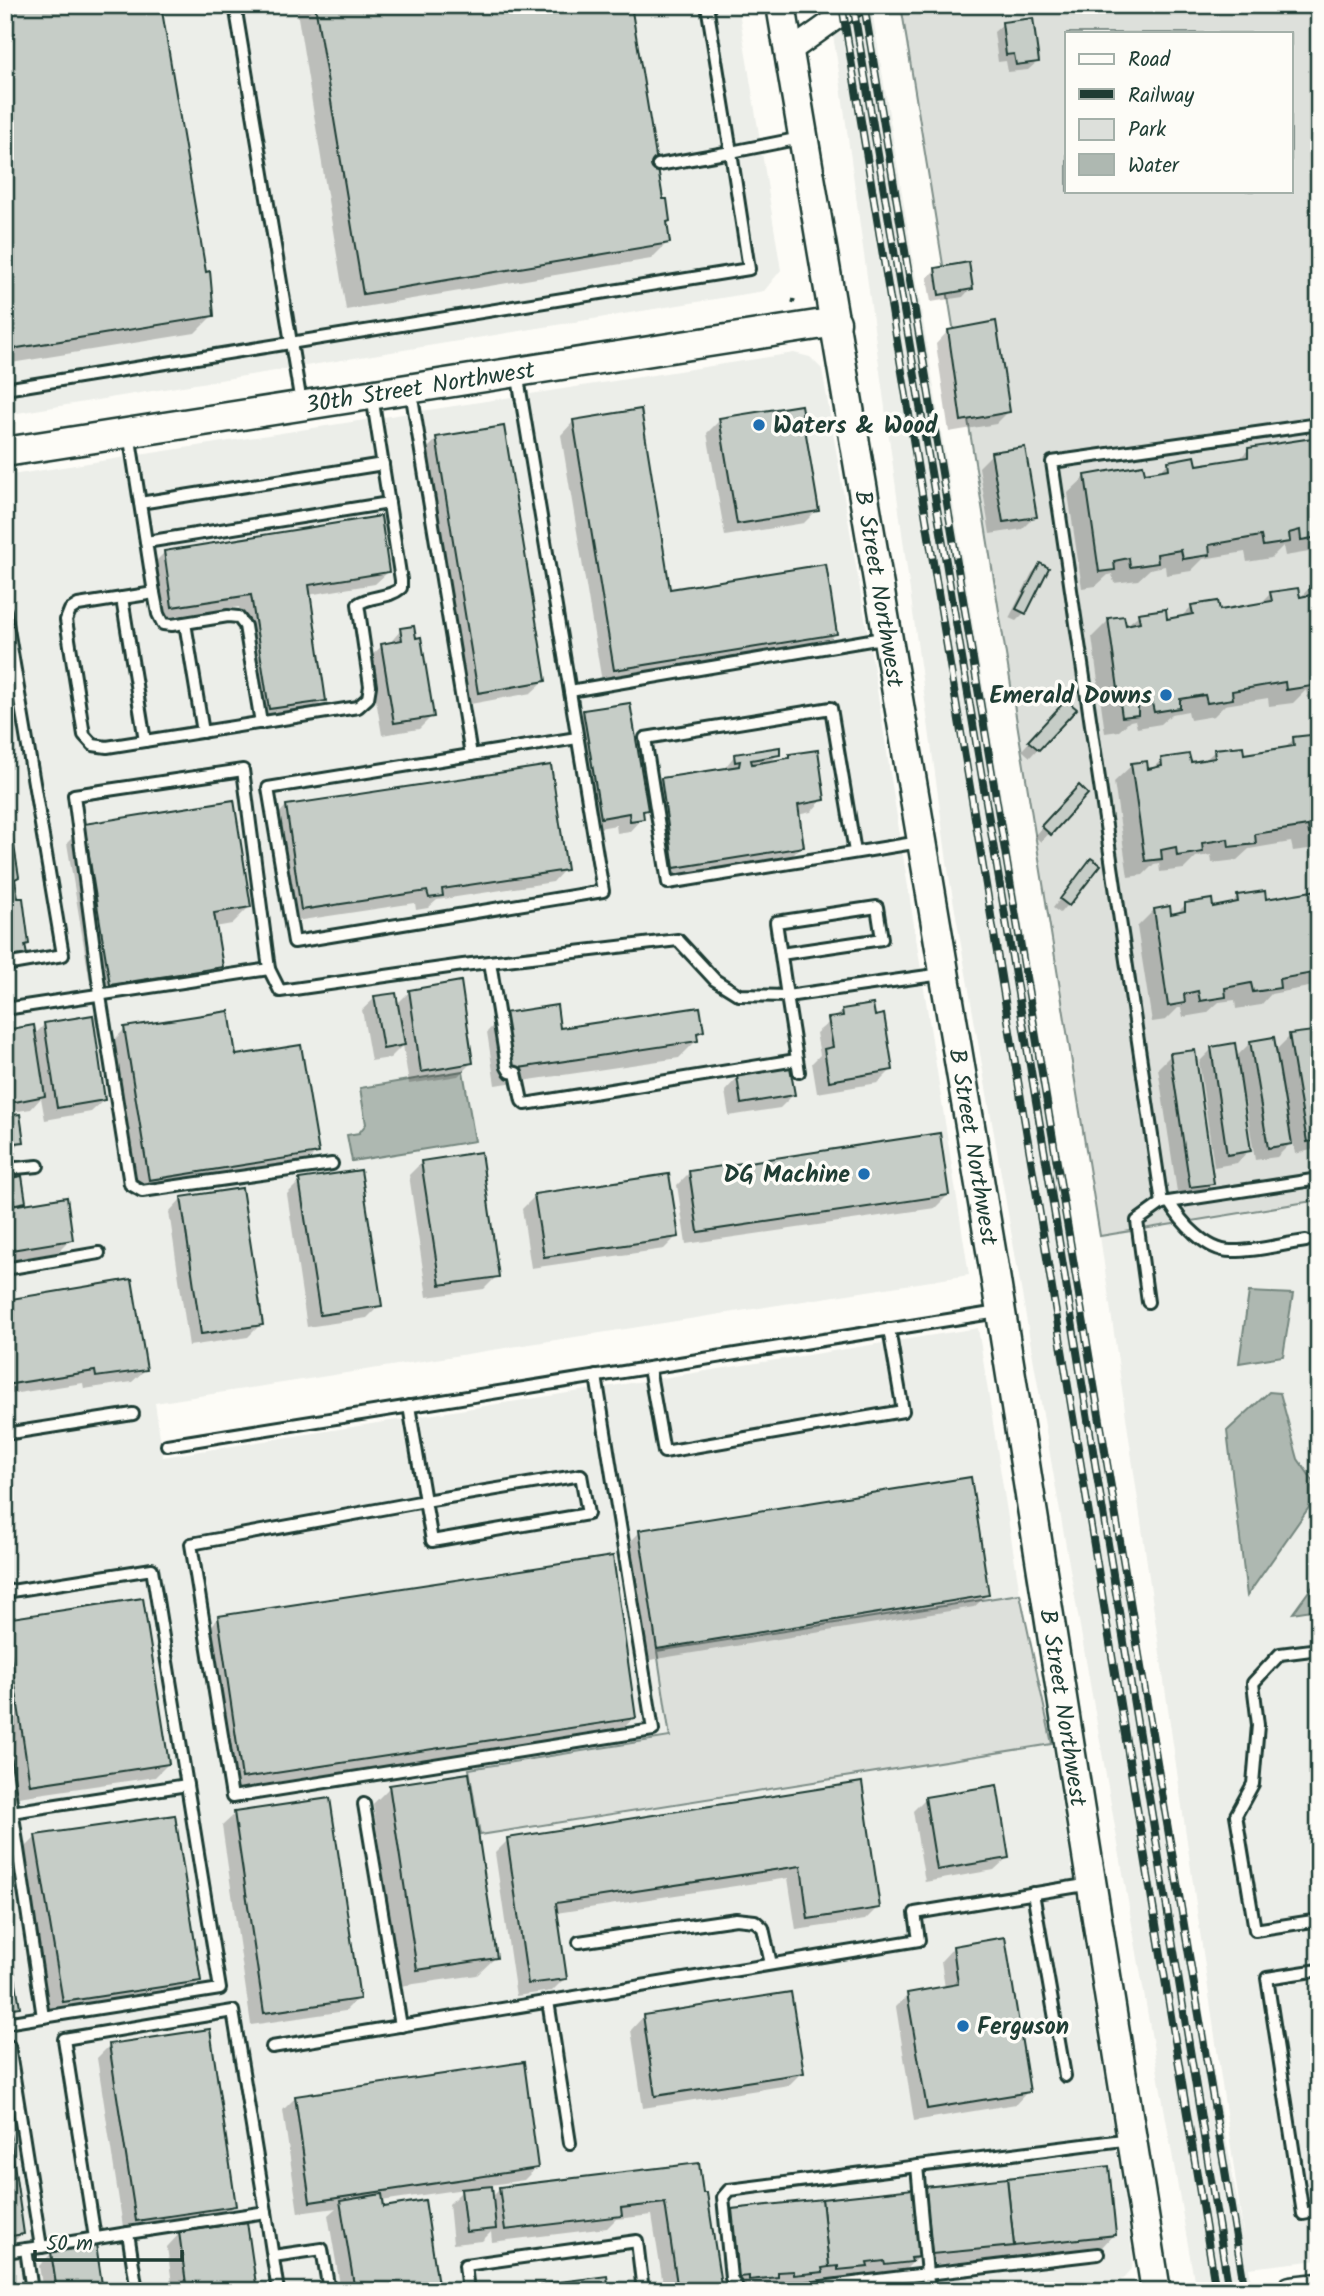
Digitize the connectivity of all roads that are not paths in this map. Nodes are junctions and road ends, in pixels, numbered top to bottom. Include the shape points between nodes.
1 (234, 5) edge
2 (706, 5) edge
3 (781, 5) edge
4 (855, 5) edge
5 (789, 52) junction
6 (804, 137) junction
7 (731, 152) junction
8 (658, 164) dead end
9 (836, 322) junction
10 (290, 341) junction
11 (517, 372) junction
12 (411, 388) junction
13 (5, 389) edge
14 (372, 395) junction
15 (302, 405) junction
16 (1319, 424) edge
17 (129, 433) junction
18 (5, 452) edge
19 (383, 464) junction
20 (140, 503) junction
21 (389, 503) junction
22 (146, 542) junction
23 (154, 593) junction
24 (122, 598) junction
25 (5, 611) edge
26 (185, 623) junction
27 (889, 637) junction
28 (570, 691) junction
29 (261, 723) junction
30 (203, 732) junction
31 (578, 738) junction
32 (145, 741) junction
33 (471, 755) junction
34 (923, 842) junction
35 (855, 852) junction
36 (781, 954) junction
37 (490, 962) junction
38 (5, 965) edge
39 (269, 969) junction
40 (945, 974) junction
41 (100, 995) junction
42 (787, 996) junction
43 (5, 1009) edge
44 (332, 1164) dead end
45 (38, 1166) dead end
46 (5, 1169) edge
47 (1319, 1179) edge
48 (1166, 1203) junction
49 (1306, 1241) dead end
50 (99, 1253) dead end
51 (5, 1269) edge
52 (1148, 1302) dead end
53 (1001, 1312) junction
54 (889, 1329) junction
55 (649, 1368) junction
56 (596, 1377) junction
57 (409, 1406) junction
58 (133, 1413) dead end
59 (5, 1434) edge
60 (167, 1446) dead end
61 (425, 1502) junction
62 (5, 1592) edge
63 (1319, 1649) edge
64 (5, 1762) edge
65 (187, 1785) junction
66 (364, 1804) dead end
67 (9, 1812) edge
68 (1091, 1884) junction
69 (1033, 1893) junction
70 (1319, 1920) edge
71 (579, 1942) dead end
72 (771, 1964) junction
73 (1319, 1970) edge
74 (548, 2001) junction
75 (43, 2017) junction
76 (5, 2023) edge
77 (401, 2026) junction
78 (5, 2046) edge
79 (272, 2047) dead end
80 (1065, 2076) dead end
81 (1132, 2139) junction
82 (570, 2143) dead end
83 (917, 2166) junction
84 (266, 2211) junction
85 (1319, 2211) edge
86 (128, 2233) junction
87 (95, 2238) junction
88 (41, 2246) junction
89 (26, 2249) junction
90 (5, 2252) edge
91 (1098, 2254) dead end
92 (273, 2256) junction
93 (928, 2274) junction
94 (1319, 2288) edge
95 (32, 2291) edge
96 (137, 2291) edge
97 (278, 2291) edge
98 (329, 2291) edge
99 (468, 2291) edge
100 (643, 2291) edge
101 (739, 2291) edge
102 (789, 2291) edge
103 (929, 2291) edge
104 (1156, 2291) edge
105 (1291, 2291) edge

1 - 10 lane
2 - 7 lane
3 - 5 street, B Street Northwest
4 - 5 street
5 - 6 street, B Street Northwest
6 - 7 lane
6 - 9 street, B Street Northwest
7 - 8 lane
7 - 10 lane via 749,269
9 - 11 street, 30th Street Northwest
9 - 27 street, B Street Northwest
10 - 13 lane
10 - 15 lane
11 - 12 street, 30th Street Northwest
11 - 28 lane
12 - 14 street, 30th Street Northwest
12 - 33 lane
14 - 15 street, 30th Street Northwest
14 - 19 lane
15 - 17 street, 30th Street Northwest
16 - 48 lane via 1052,462
17 - 18 street, 30th Street Northwest
17 - 20 lane
19 - 20 lane
19 - 21 lane
20 - 22 lane
21 - 22 lane
21 - 29 lane via 401,588 393,595 358,604 368,698 358,707
22 - 23 lane
23 - 24 lane
23 - 26 lane via 163,624
24 - 32 lane
24 - 32 lane via 78,605 66,620 84,734 93,745 107,747
25 - 38 lane via 62,955
26 - 29 lane via 228,616 238,617 245,626
26 - 30 lane
27 - 28 lane
27 - 34 street, B Street Northwest
28 - 31 lane
29 - 30 lane
30 - 32 lane
31 - 33 lane
31 - 33 lane via 603,891 294,942 268,788
34 - 35 lane
34 - 40 street, B Street Northwest
35 - 35 lane via 668,883 645,738 831,708
36 - 36 lane via 776,922 877,907 882,939
36 - 42 lane
37 - 39 lane via 279,991
37 - 42 lane via 678,940 715,980 739,995
37 - 42 lane via 507,1067 516,1073 524,1104 797,1066
39 - 41 lane
39 - 41 lane via 243,770 74,795
40 - 42 lane
40 - 53 street, B Street Northwest
41 - 43 lane
41 - 44 lane via 130,1184 142,1191
45 - 46 lane
47 - 48 lane
48 - 49 lane via 1213,1247 1229,1251
48 - 52 lane via 1137,1221
50 - 51 lane
53 - 54 lane
53 - 68 street, B Street Northwest
54 - 55 lane
54 - 55 lane via 903,1411 664,1452
55 - 56 lane
56 - 57 lane
56 - 61 lane via 653,1730 232,1797 191,1544
57 - 60 lane
57 - 61 lane
58 - 59 lane
61 - 61 lane via 581,1475 588,1514 432,1541
62 - 65 lane via 152,1569
63 - 70 lane via 1280,1654 1253,1683 1258,1725 1253,1784 1236,1815 1255,1930
64 - 67 lane
65 - 67 lane
65 - 75 lane via 220,1989
66 - 77 lane
67 - 75 lane
68 - 69 lane
68 - 81 street, B Street Northwest
69 - 72 lane via 915,1913 919,1940
69 - 80 lane
71 - 72 lane via 736,1919 755,1921 762,1927
72 - 74 lane
73 - 85 lane via 1267,1978 1303,2214
74 - 77 lane
74 - 82 lane
75 - 76 lane
77 - 79 lane
78 - 88 lane via 9,2046
81 - 83 lane
81 - 104 street, B Street Northwest
83 - 93 lane
83 - 101 lane via 729,2190 723,2197 731,2278
84 - 86 lane
84 - 87 lane via 233,2011 64,2039
84 - 92 lane
86 - 87 lane
86 - 96 lane
87 - 88 lane
88 - 89 lane
89 - 90 lane
89 - 95 lane
91 - 93 lane
92 - 97 lane
92 - 98 lane via 322,2249
93 - 102 lane
93 - 103 lane
94 - 105 street
99 - 100 lane via 465,2265 637,2241

